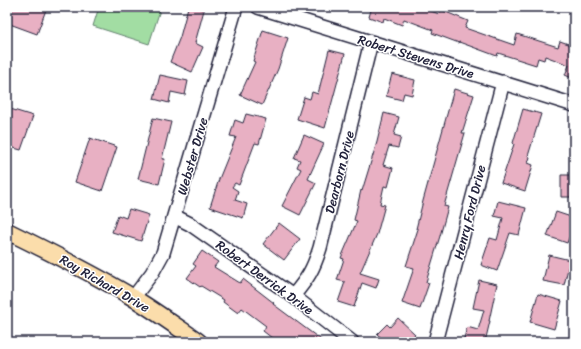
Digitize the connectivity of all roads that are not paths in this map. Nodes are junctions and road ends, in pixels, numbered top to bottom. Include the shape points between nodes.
1 (236, 7) edge
2 (258, 7) edge
3 (371, 42) junction
4 (503, 82) junction
5 (574, 105) edge
6 (174, 216) junction
7 (7, 231) edge
8 (293, 296) junction
9 (133, 298) junction
10 (199, 342) edge
11 (352, 342) edge
12 (435, 342) edge

1 - 6 street, Webster Drive
2 - 3 street, Robert Stevens Drive
3 - 4 street, Robert Stevens Drive
3 - 8 street, Dearborn Drive via 320,248 314,267
4 - 5 street, Robert Stevens Drive
4 - 12 street, Henry Ford Drive
6 - 8 street, Robert Derrick Drive via 190,224
6 - 9 street, Webster Drive via 163,253
7 - 9 main road, Roy Richard Drive
8 - 11 street, Robert Derrick Drive
9 - 10 main road, Roy Richard Drive

